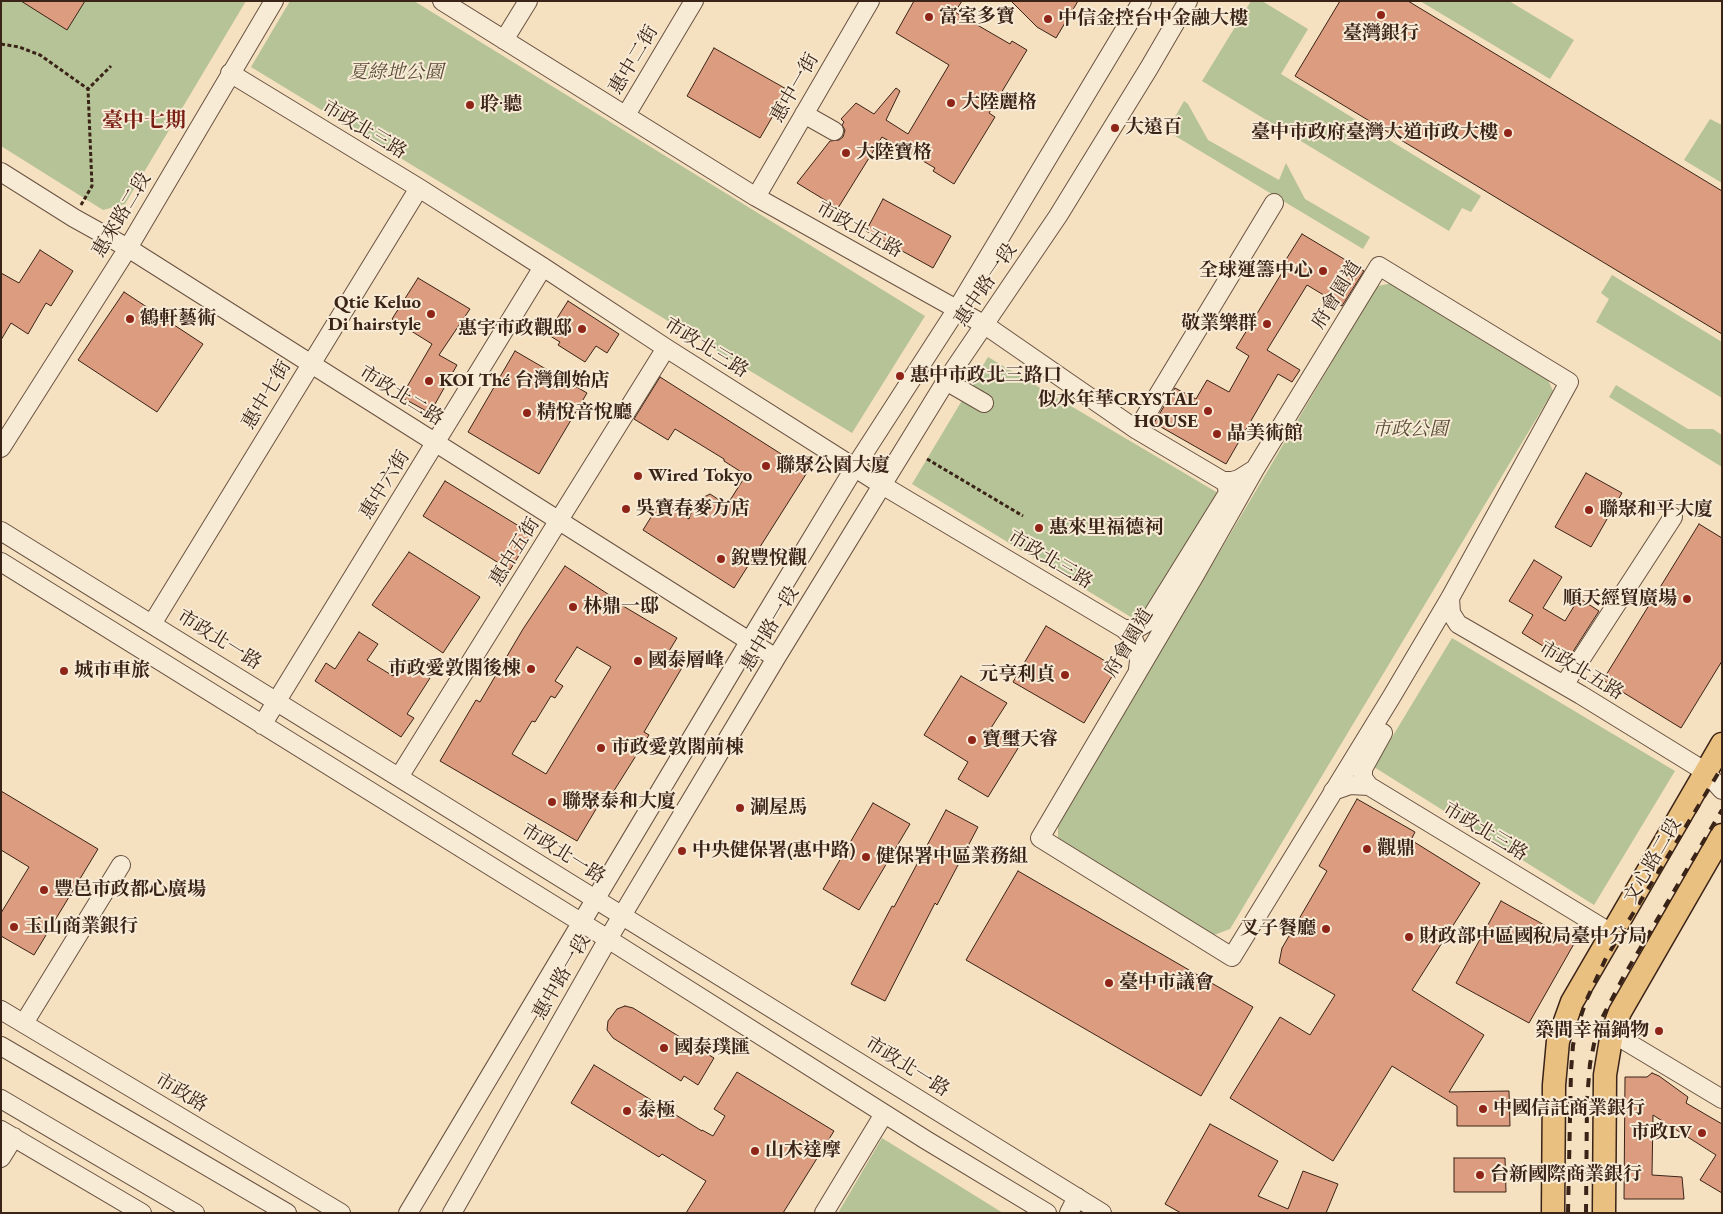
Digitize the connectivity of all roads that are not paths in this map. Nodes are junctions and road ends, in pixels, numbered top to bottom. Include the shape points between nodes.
1 (274, 1) edge
2 (442, 1) edge
3 (528, 1) edge
4 (694, 1) edge
5 (870, 1) edge
6 (1142, 1) edge
7 (1188, 1) edge
8 (504, 40) junction
9 (230, 73) junction
10 (804, 114) junction
11 (626, 115) junction
12 (834, 131) dead end
13 (1, 172) edge
14 (418, 188) junction
15 (756, 197) junction
16 (1274, 203) dead end
17 (128, 248) junction
18 (543, 266) junction
19 (957, 309) junction
20 (985, 325) junction
21 (666, 348) junction
22 (311, 364) junction
23 (946, 381) junction
24 (984, 403) dead end
25 (1137, 430) junction
26 (435, 443) junction
27 (1, 448) edge
28 (855, 467) junction
29 (1255, 469) junction
30 (1223, 481) junction
31 (882, 485) junction
32 (1673, 517) dead end
33 (559, 521) junction
34 (1, 531) edge
35 (1, 562) edge
36 (1188, 572) junction
37 (1450, 598) junction
38 (152, 624) junction
39 (1458, 624) junction
40 (1124, 629) junction
41 (749, 642) junction
42 (776, 658) junction
43 (1138, 669) junction
44 (1564, 685) junction
45 (1397, 699) junction
46 (277, 701) junction
47 (262, 724) junction
48 (1722, 744) edge
49 (1706, 772) junction
50 (400, 777) junction
51 (1369, 786) junction
52 (1722, 790) edge
53 (1333, 791) junction
54 (1722, 835) edge
55 (121, 865) dead end
56 (595, 899) junction
57 (622, 915) junction
58 (581, 923) junction
59 (1611, 933) junction
60 (608, 939) junction
61 (1, 1010) edge
62 (24, 1023) junction
63 (1612, 1033) junction
64 (1, 1046) edge
65 (1, 1098) edge
66 (1722, 1099) edge
67 (884, 1114) junction
68 (7, 1134) edge
69 (1, 1158) edge
70 (1073, 1205) edge
71 (142, 1213) edge
72 (195, 1213) edge
73 (287, 1213) edge
74 (340, 1213) edge
75 (408, 1213) edge
76 (452, 1213) edge
77 (824, 1213) edge
78 (1047, 1213) edge
79 (1102, 1213) edge
80 (1553, 1213) edge
81 (1604, 1213) edge

1 - 9 street, 惠來路二段
2 - 8 street, 市政北五路
3 - 8 street
4 - 11 street, 惠中二街
5 - 10 street, 惠中一街
6 - 19 street, 惠中路一段
7 - 20 street, 惠中路一段 via 1058,216
8 - 11 street, 市政北五路
9 - 14 street, 市政北三路
9 - 17 street, 惠來路二段
10 - 12 street
10 - 15 street, 惠中一街
11 - 15 street, 市政北五路
13 - 17 street, 市政北二路
14 - 18 street, 市政北三路
14 - 22 street, 惠中七街
15 - 19 street, 市政北五路
16 - 25 street
17 - 22 street, 市政北二路
17 - 27 street, 惠來路二段
18 - 21 street, 市政北三路
18 - 26 street, 惠中六街
19 - 20 street, 市政北五路
19 - 28 street, 惠中路一段
20 - 23 street, 惠中路一段
20 - 25 street, 市政北五路
21 - 28 street, 市政北三路
21 - 33 street, 惠中五街
22 - 26 street, 市政北二路
22 - 38 street, 惠中七街
23 - 24 street
23 - 31 street, 惠中路一段
25 - 30 street, 市政北五路
26 - 33 street, 市政北二路
26 - 46 street, 惠中六街
28 - 31 street, 市政北三路
28 - 41 street, 惠中路一段
29 - 30 street via 1239,479
29 - 36 street, 府會園道
29 - 37 street, 府會園道 via 1379,266 1569,382
30 - 36 street via 1228,493
31 - 40 street, 市政北三路
31 - 42 street, 惠中路一段
32 - 44 street
33 - 41 street, 市政北二路
33 - 50 street, 惠中五街
34 - 38 street, 市政北一路
35 - 47 street
36 - 40 street via 1148,622 1136,629
36 - 43 street, 府會園道
37 - 39 street via 1451,613
37 - 45 street, 府會園道
38 - 46 street, 市政北一路
39 - 44 street, 市政北五路
39 - 45 street via 1440,634
40 - 43 street, 市政北三路 via 1136,643
41 - 42 street, 市政北二路
41 - 56 street, 惠中路一段
42 - 57 street, 惠中路一段
43 - 53 street, 府會園道 via 1040,838 1232,957
44 - 49 street, 市政北五路
45 - 51 street via 1364,766 1363,778
45 - 53 street, 府會園道
46 - 47 street, 惠中六街
46 - 50 street, 市政北一路
47 - 58 street
48 - 49 main road, 文心路二段
49 - 52 street, 市政北五路
49 - 59 main road, 文心路二段
50 - 56 street, 市政北一路
51 - 53 street via 1350,785
51 - 59 street, 市政北三路
54 - 63 main road via 1620,1012
55 - 62 street
56 - 57 street, 市政北一路
56 - 58 street, 惠中路一段
57 - 60 street, 惠中路一段
57 - 70 street, 市政北一路
58 - 60 street
58 - 75 street, 惠中路一段
59 - 80 main road, 文心路二段 via 1572,1002 1558,1041 1554,1085
60 - 67 street
60 - 76 street, 惠中路一段
61 - 62 street, 市政路
62 - 74 street, 市政路
63 - 66 street
63 - 81 main road via 1604,1075
64 - 73 street
65 - 72 street
67 - 77 street
67 - 78 street
68 - 69 street
68 - 71 street
70 - 79 street, 市政北一路

